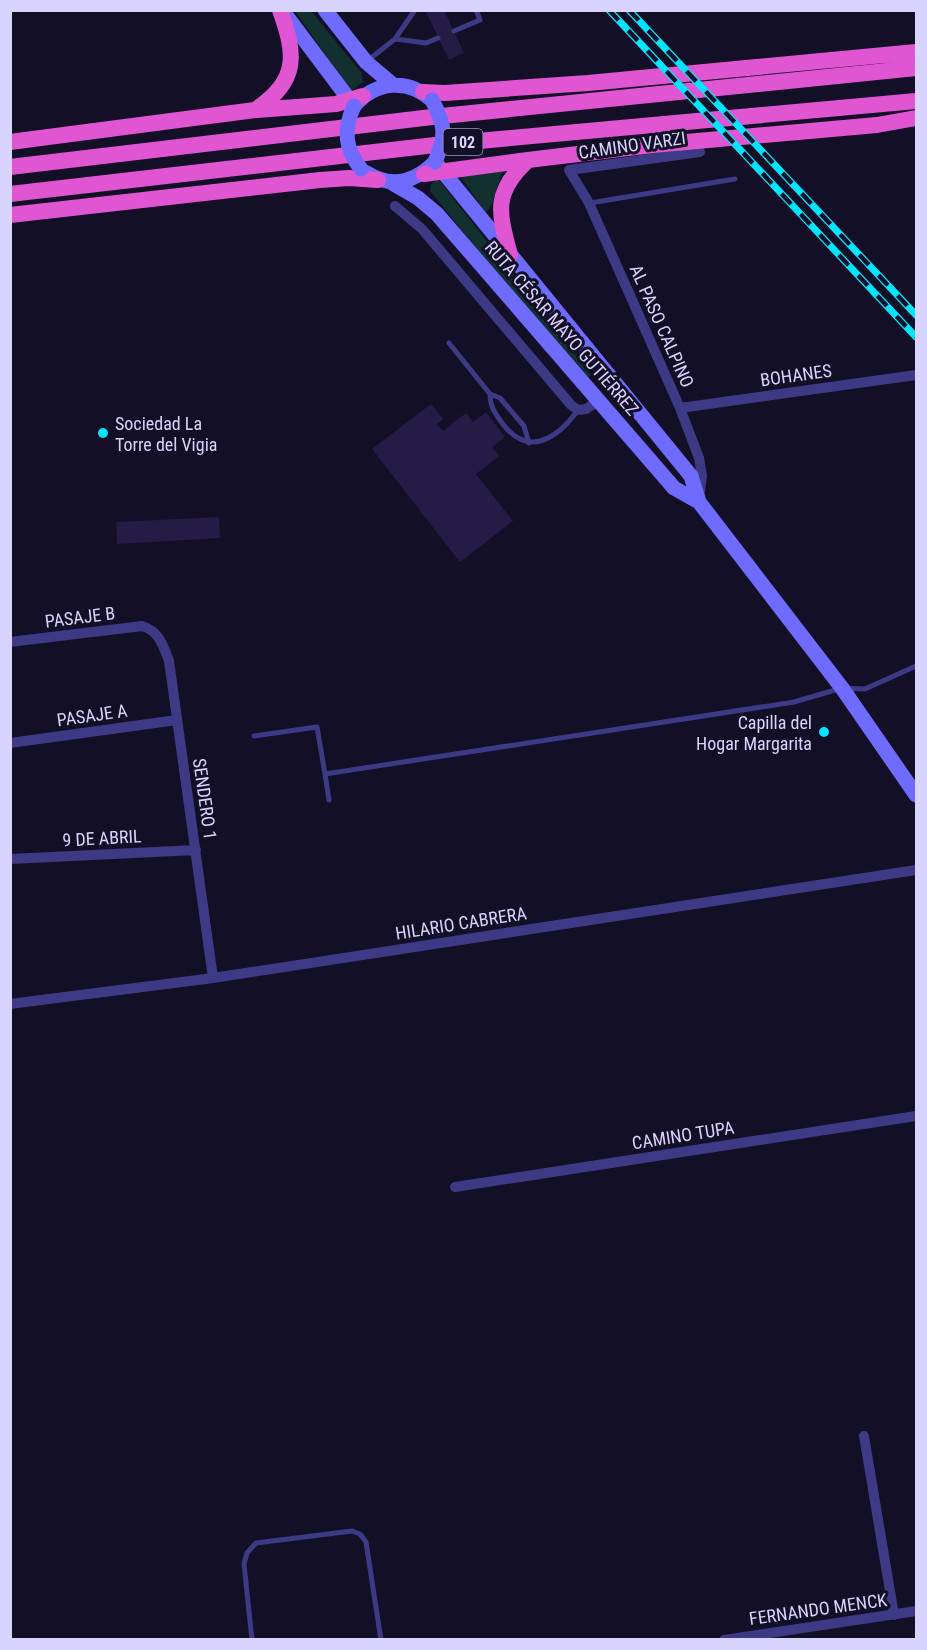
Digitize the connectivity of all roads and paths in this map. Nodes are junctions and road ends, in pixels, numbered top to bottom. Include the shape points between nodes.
1 (281, 10) edge
2 (415, 10) edge
3 (476, 10) edge
4 (327, 11) edge
5 (454, 31) dead end
6 (438, 38) dead end
7 (395, 39) junction
8 (916, 52) edge
9 (366, 62) junction
10 (916, 68) edge
11 (392, 84) junction
12 (427, 96) junction
13 (356, 101) junction
14 (916, 101) edge
15 (255, 110) junction
16 (916, 118) edge
17 (10, 142) edge
18 (700, 152) dead end
19 (528, 160) junction
20 (10, 167) edge
21 (434, 169) junction
22 (569, 170) joint
23 (735, 179) dead end
24 (385, 182) junction
25 (10, 194) edge
26 (588, 203) junction
27 (394, 206) dead end
28 (10, 215) edge
29 (510, 255) junction
30 (449, 343) dead end
31 (916, 375) edge
32 (490, 394) junction
33 (598, 401) junction
34 (680, 408) junction
35 (578, 410) junction
36 (529, 443) junction
37 (699, 502) junction
38 (153, 630) joint
39 (10, 642) edge
40 (916, 666) edge
41 (842, 688) junction
42 (177, 720) junction
43 (254, 736) dead end
44 (10, 743) edge
45 (325, 774) junction
46 (916, 795) edge
47 (329, 800) dead end
48 (196, 850) junction
49 (10, 859) edge
50 (916, 870) edge
51 (213, 978) junction
52 (10, 1005) edge
53 (916, 1116) edge
54 (455, 1187) dead end
55 (864, 1436) dead end
56 (916, 1611) edge
57 (894, 1615) junction
58 (252, 1640) edge
59 (381, 1640) edge
60 (724, 1640) edge

1 - 13 main road
1 - 15 highway via 292,44 290,67 275,95
2 - 7 lane
3 - 5 lane via 480,20
4 - 9 main road
6 - 7 lane via 426,43
7 - 9 lane
8 - 12 highway
9 - 11 main road
10 - 20 highway, 102 via 432,117
11 - 12 main road via 408,86
11 - 13 main road via 376,88
12 - 21 main road, bridge via 443,120 444,142
13 - 15 highway
13 - 24 main road, bridge via 348,118 346,139 352,159 361,169
14 - 25 highway, 102 via 435,145
15 - 17 highway
16 - 19 highway
18 - 22 street, CAMINO VARZI
19 - 21 highway
19 - 29 highway via 509,181 499,214
21 - 24 main road via 409,181
21 - 29 main road, RUTA CÉSAR MAYO GUTIÉRREZ
22 - 26 street, AL PASO CALPINO
23 - 26 lane
24 - 28 highway via 320,180
24 - 33 main road, RUTA CÉSAR MAYO GUTIÉRREZ via 418,198 437,214
26 - 34 street, AL PASO CALPINO
27 - 35 street via 422,229
29 - 37 main road, RUTA CÉSAR MAYO GUTIÉRREZ via 691,476
30 - 32 lane
31 - 34 street, BOHANES
32 - 36 lane via 500,398 524,426
32 - 36 lane via 490,407 513,437
33 - 35 street
33 - 37 main road, RUTA CÉSAR MAYO GUTIÉRREZ via 674,488
34 - 37 street, AL PASO CALPINO via 699,458
35 - 36 lane via 549,438
37 - 41 main road, RUTA CÉSAR MAYO GUTIÉRREZ
38 - 39 street, PASAJE B via 130,627
38 - 42 street, SENDERO 1 via 169,661
40 - 41 lane via 865,689
41 - 45 lane via 794,702
41 - 46 main road, RUTA CÉSAR MAYO GUTIÉRREZ
42 - 44 street, PASAJE A
42 - 48 street, SENDERO 1
43 - 45 lane via 317,727
45 - 47 lane
48 - 49 street, 9 DE ABRIL
48 - 51 street, SENDERO 1
50 - 51 street, HILARIO CABRERA
51 - 52 street, HILARIO CABRERA
53 - 54 street, CAMINO TUPA
55 - 57 street
56 - 57 street, FERNANDO MENCK
57 - 60 street, FERNANDO MENCK
58 - 59 lane via 244,1573 247,1553 256,1543 352,1531 366,1542

